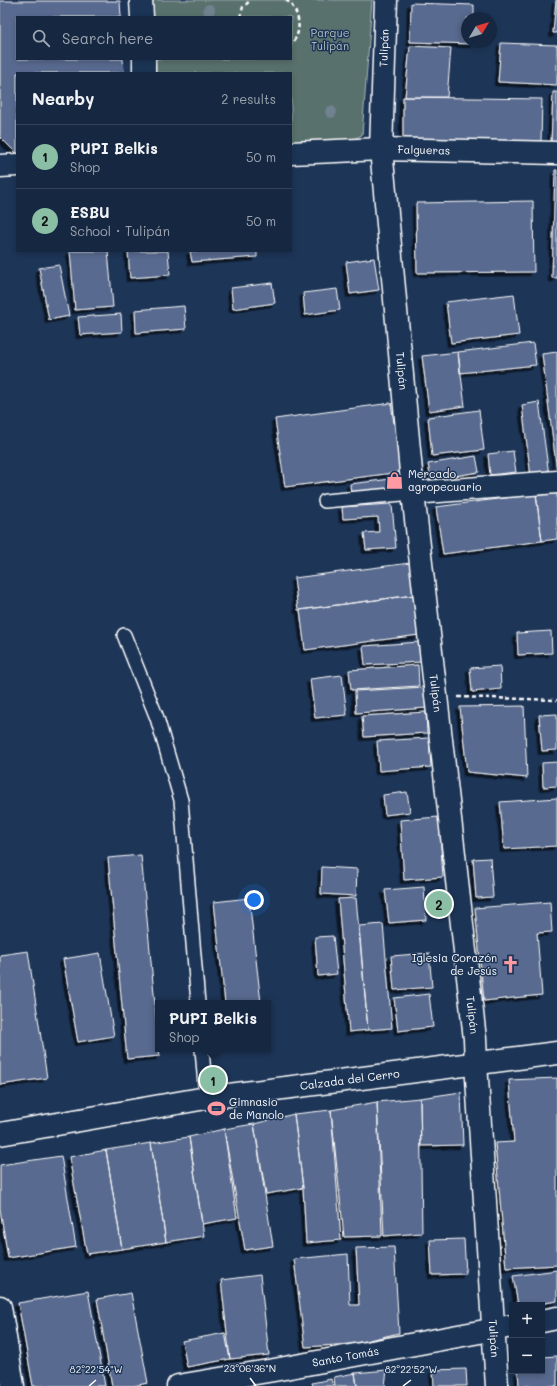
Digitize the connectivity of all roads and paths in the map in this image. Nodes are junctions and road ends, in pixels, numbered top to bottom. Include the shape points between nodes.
1 (141, 0) edge
2 (251, 0) edge
3 (286, 0) edge
4 (386, 0) edge
5 (142, 16) edge
6 (240, 16) edge
7 (292, 43) edge
8 (144, 60) edge
9 (144, 72) edge
10 (381, 149) junction
11 (292, 153) edge
12 (557, 154) edge
13 (0, 166) edge
14 (16, 166) edge
15 (557, 482) edge
16 (414, 493) junction
17 (325, 501) dead end
18 (124, 635) dead end
19 (437, 697) junction
20 (557, 700) edge
21 (198, 1000) edge
22 (202, 1052) edge
23 (557, 1053) edge
24 (476, 1063) junction
25 (206, 1098) junction
26 (0, 1134) edge
27 (0, 1307) edge
28 (557, 1318) edge
29 (545, 1320) edge
30 (503, 1328) edge
31 (275, 1378) edge
32 (13, 1386) edge
33 (178, 1386) edge
34 (497, 1386) edge

1 - 5 street
2 - 6 path via 243,7
3 - 7 path via 298,15 299,28
4 - 10 street, Tulipán
8 - 9 street
10 - 11 street, Falgueras
10 - 12 street, Falgueras
10 - 16 street, Tulipán
13 - 14 street
15 - 16 street
16 - 17 lane
16 - 19 street, Tulipán
18 - 21 lane via 157,718 181,800
19 - 20 path
19 - 24 street, Tulipán
22 - 25 lane
23 - 24 street, Calzada del Cerro
24 - 25 street, Calzada del Cerro
24 - 30 street, Tulipán
25 - 26 street, Calzada del Cerro
27 - 32 street
28 - 29 street
30 - 31 street, Santo Tomás
30 - 34 street, Tulipán
31 - 33 street, Santo Tomás

